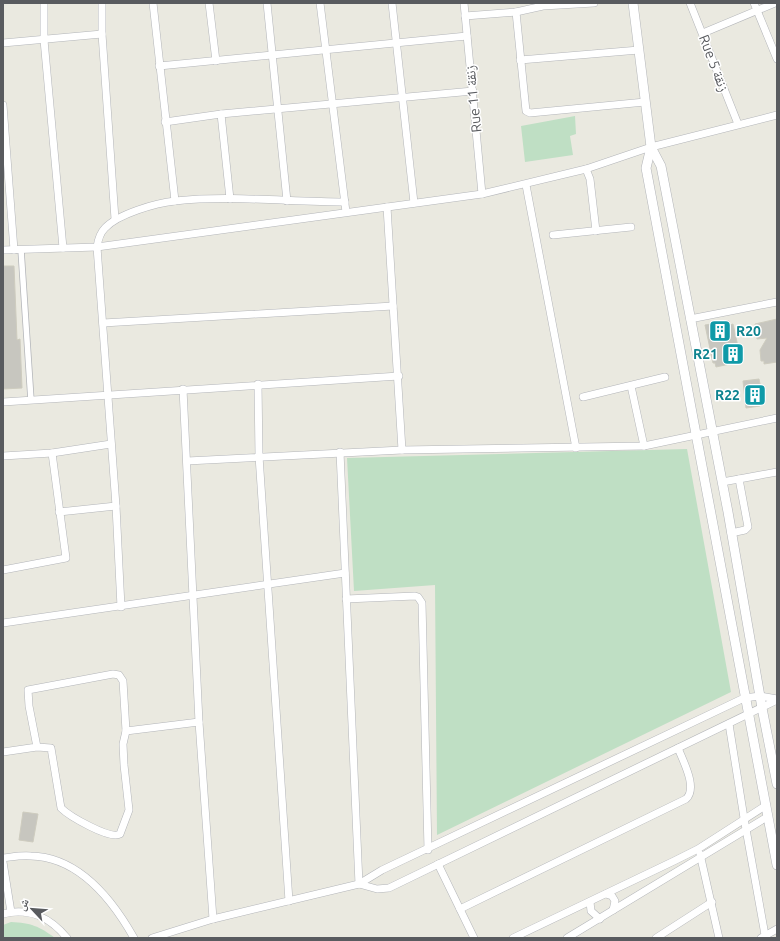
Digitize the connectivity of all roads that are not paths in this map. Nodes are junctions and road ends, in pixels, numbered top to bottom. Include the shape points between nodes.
1 (44, 3) edge
2 (102, 3) edge
3 (153, 3) edge
4 (209, 3) edge
5 (268, 3) edge
6 (320, 3) edge
7 (392, 3) edge
8 (464, 3) edge
9 (594, 3) edge
10 (633, 3) edge
11 (690, 3) edge
12 (774, 3) edge
13 (543, 5) edge
14 (756, 6) edge
15 (516, 12) junction
16 (465, 16) junction
17 (703, 33) junction
18 (102, 34) junction
19 (467, 36) junction
20 (44, 40) junction
21 (396, 42) junction
22 (3, 43) edge
23 (325, 48) junction
24 (639, 50) junction
25 (272, 54) junction
26 (777, 59) edge
27 (520, 60) junction
28 (216, 61) junction
29 (159, 66) junction
30 (473, 90) junction
31 (402, 96) junction
32 (645, 102) junction
33 (332, 103) junction
34 (3, 105) edge
35 (278, 108) junction
36 (220, 114) junction
37 (777, 115) edge
38 (166, 122) junction
39 (738, 124) junction
40 (651, 147) junction
41 (586, 169) junction
42 (526, 184) junction
43 (482, 194) junction
44 (230, 199) junction
45 (175, 201) junction
46 (287, 201) junction
47 (345, 202) junction
48 (414, 203) junction
49 (387, 207) junction
50 (346, 212) junction
51 (115, 220) junction
52 (631, 227) dead end
53 (596, 230) junction
54 (553, 235) dead end
55 (97, 247) junction
56 (63, 248) junction
57 (3, 250) edge
58 (18, 250) junction
59 (777, 302) edge
60 (394, 306) junction
61 (690, 319) junction
62 (103, 323) junction
63 (399, 376) junction
64 (665, 378) dead end
65 (258, 384) junction
66 (631, 386) junction
67 (183, 389) junction
68 (109, 395) junction
69 (583, 396) dead end
70 (31, 400) junction
71 (3, 402) edge
72 (777, 418) edge
73 (712, 432) junction
74 (697, 436) junction
75 (111, 444) junction
76 (644, 446) junction
77 (576, 448) junction
78 (402, 450) junction
79 (340, 452) junction
80 (52, 453) junction
81 (3, 456) edge
82 (258, 456) junction
83 (187, 460) junction
84 (777, 472) edge
85 (739, 479) junction
86 (722, 482) junction
87 (116, 506) junction
88 (59, 512) junction
89 (731, 533) junction
90 (3, 570) edge
91 (345, 573) junction
92 (269, 584) junction
93 (193, 595) junction
94 (346, 599) junction
95 (121, 607) junction
96 (3, 624) edge
97 (760, 696) junction
98 (744, 698) junction
99 (777, 700) edge
100 (762, 708) junction
101 (747, 715) junction
102 (199, 722) junction
103 (730, 724) junction
104 (126, 731) junction
105 (37, 747) junction
106 (678, 748) junction
107 (3, 752) edge
108 (777, 784) edge
109 (765, 806) junction
110 (767, 817) junction
111 (744, 818) junction
112 (746, 830) junction
113 (698, 849) junction
114 (428, 850) junction
115 (701, 857) junction
116 (3, 858) edge
117 (3, 862) edge
118 (438, 864) junction
119 (777, 865) edge
120 (359, 884) junction
121 (606, 894) junction
122 (289, 901) junction
123 (590, 902) junction
124 (712, 902) junction
125 (460, 909) junction
126 (613, 910) junction
127 (11, 912) junction
128 (3, 914) edge
129 (600, 918) junction
130 (213, 919) junction
131 (777, 929) edge
132 (763, 937) edge
133 (67, 938) edge
134 (134, 938) edge
135 (152, 938) edge
136 (474, 938) edge
137 (513, 938) edge
138 (567, 938) edge
139 (656, 938) edge
140 (719, 938) edge

1 - 20 street
2 - 18 street
3 - 29 street
4 - 28 street
5 - 25 street
6 - 23 street
7 - 21 street
8 - 16 street, Rue 11 زنقة
9 - 13 street
10 - 24 street
11 - 17 street, Rue 5 زنقة
12 - 14 street
13 - 15 street
14 - 17 street
14 - 26 street
15 - 16 street
15 - 27 street
16 - 19 street, Rue 11 زنقة
17 - 39 street, Rue 5 زنقة
18 - 20 street
18 - 51 street
19 - 21 street
19 - 30 street, Rue 11 زنقة
20 - 22 street
20 - 56 street
21 - 23 street
21 - 31 street
23 - 25 street
23 - 33 street
24 - 27 street
24 - 32 street
25 - 28 street
25 - 35 street
27 - 32 street via 526,111
28 - 29 street
29 - 38 street
30 - 31 street
30 - 43 street, Rue 11 زنقة
31 - 33 street
31 - 48 street
32 - 40 street
33 - 35 street
33 - 47 street
34 - 58 street
35 - 36 street
35 - 46 street
36 - 38 street
36 - 44 street
37 - 39 street
38 - 45 street
39 - 40 street
40 - 41 street
40 - 61 street via 661,166
40 - 74 street via 646,168
41 - 42 street
41 - 53 street via 590,179
42 - 43 street
42 - 77 street
43 - 48 street
44 - 45 street
44 - 46 street
45 - 51 street via 155,204
46 - 47 street
47 - 50 street
48 - 49 street
49 - 50 street
49 - 60 street
50 - 55 street
51 - 55 street via 99,237
52 - 53 street
53 - 54 street
55 - 56 street
55 - 62 street
56 - 58 street
57 - 58 street
58 - 70 street
59 - 61 street
60 - 62 street
60 - 63 street
61 - 73 street
62 - 68 street
63 - 65 street
63 - 78 street
64 - 66 street
65 - 67 street
65 - 82 street
66 - 69 street
66 - 76 street
67 - 68 street
67 - 83 street
68 - 70 street
68 - 75 street
70 - 71 street
72 - 73 street
73 - 74 street
73 - 86 street
74 - 76 street
74 - 98 street
75 - 80 street
75 - 87 street
76 - 77 street
77 - 78 street
78 - 79 street
79 - 82 street
79 - 91 street
80 - 81 street
80 - 88 street
82 - 83 street
82 - 92 street
83 - 93 street
84 - 85 street
85 - 86 street
85 - 89 street via 748,527
86 - 89 street
87 - 88 street
87 - 95 street
88 - 90 street via 66,558
89 - 97 street
91 - 92 street
91 - 94 street
92 - 93 street
92 - 122 street
93 - 95 street
93 - 102 street
94 - 114 street via 415,596 422,603
94 - 120 street
95 - 96 street
97 - 98 street
97 - 99 street
97 - 100 street
98 - 101 street
98 - 114 street
99 - 100 street
100 - 101 street
100 - 108 street
101 - 103 street
101 - 109 street
102 - 104 street
102 - 130 street
103 - 106 street
103 - 111 street
104 - 105 street via 123,681 119,675 30,688 27,693
104 - 105 street via 123,744 129,810 118,835 84,823 61,808 52,750
105 - 107 street
106 - 118 street
106 - 125 street via 690,784 691,791 686,799
109 - 110 street
109 - 111 street
110 - 112 street
110 - 119 street
111 - 112 street
111 - 113 street
112 - 115 street
112 - 132 street
113 - 115 street
113 - 121 street
114 - 120 street via 382,870
115 - 124 street
115 - 126 street
116 - 134 street via 48,858 76,870 98,888
117 - 127 street
118 - 120 street via 389,888 377,889
118 - 125 street
120 - 122 street
121 - 123 street
121 - 126 street via 612,896 615,901
122 - 130 street
123 - 129 street via 590,911
123 - 137 street
124 - 139 street
124 - 140 street
125 - 136 street
126 - 129 street
127 - 128 street
127 - 133 street via 28,912 44,918 58,927
129 - 138 street
130 - 135 street
131 - 132 street

